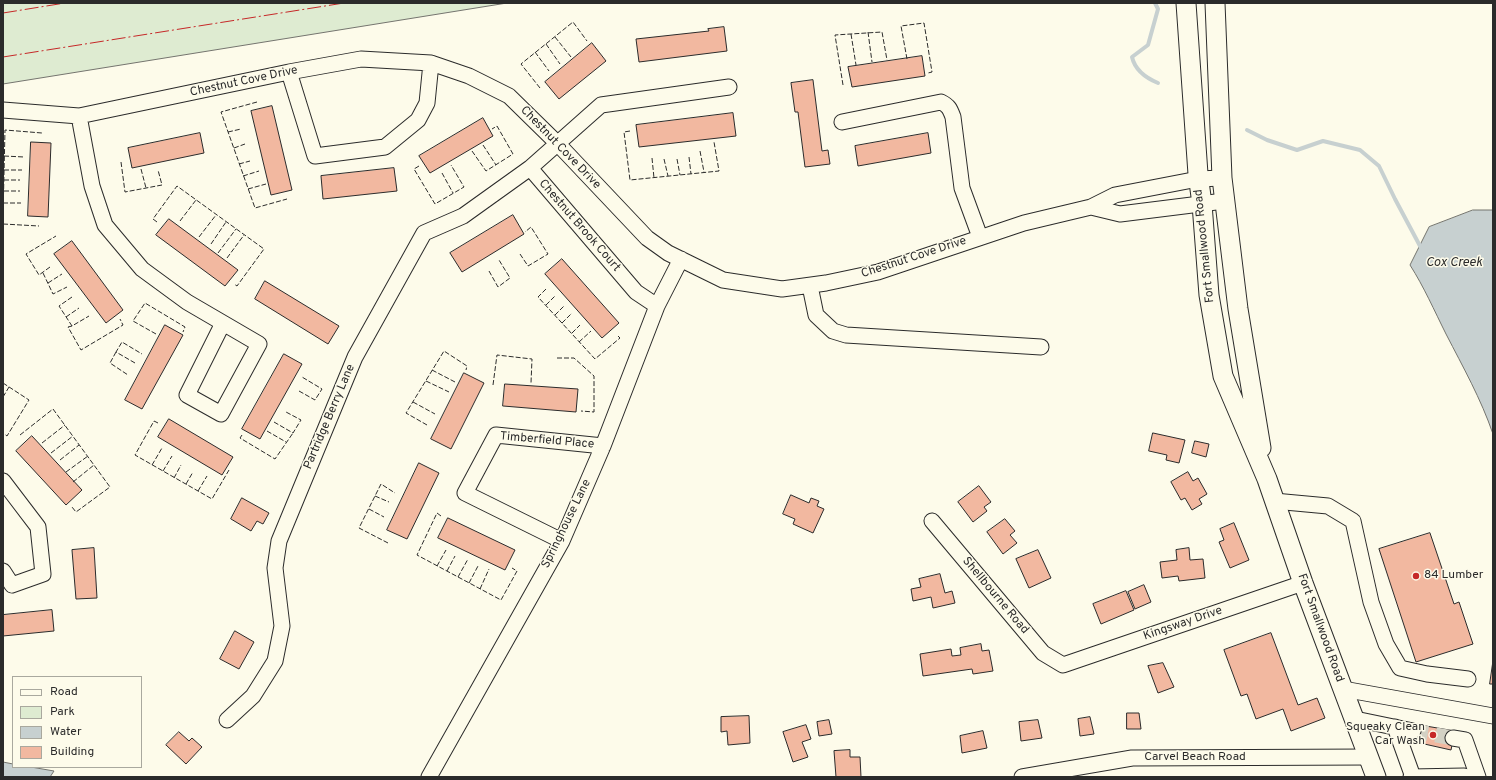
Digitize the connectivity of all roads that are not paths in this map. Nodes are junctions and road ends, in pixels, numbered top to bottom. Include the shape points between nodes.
1 (1186, 3) edge
2 (1215, 3) edge
3 (431, 63) junction
4 (289, 72) junction
5 (729, 87) dead end
6 (3, 110) edge
7 (79, 116) junction
8 (842, 122) dead end
9 (558, 144) junction
10 (530, 168) junction
11 (1222, 178) junction
12 (1198, 180) junction
13 (1224, 201) junction
14 (1202, 204) junction
15 (1091, 207) junction
16 (980, 237) junction
17 (680, 259) junction
18 (810, 286) junction
19 (657, 306) junction
20 (223, 323) junction
21 (1041, 347) dead end
22 (603, 446) junction
23 (1267, 479) junction
24 (3, 482) edge
25 (1274, 500) junction
26 (932, 521) dead end
27 (562, 541) junction
28 (3, 572) edge
29 (1303, 583) junction
30 (1063, 665) joint
31 (1468, 679) dead end
32 (1343, 689) junction
33 (1493, 716) edge
34 (1355, 719) junction
35 (227, 720) dead end
36 (1395, 727) junction
37 (1412, 731) tunnel mouth
38 (1453, 738) tunnel mouth
39 (1370, 757) junction
40 (1471, 776) edge
41 (430, 777) edge
42 (1022, 777) edge
43 (1376, 777) edge
44 (1412, 777) edge

1 - 12 main road, Fort Smallwood Road
2 - 11 main road, Fort Smallwood Road
3 - 4 street, Chestnut Cove Drive via 361,59
3 - 4 street via 427,103 418,120 386,147 315,156
3 - 9 street, Chestnut Cove Drive via 469,76 509,96
4 - 7 street, Chestnut Cove Drive
5 - 9 street, Chestnut Brook Court via 601,105
6 - 7 street, Chestnut Cove Drive
7 - 20 street via 92,186 105,225 142,269 187,302
8 - 16 street via 941,102 950,108 962,188
9 - 10 street, Chestnut Brook Court
9 - 17 street, Chestnut Cove Drive via 647,238
10 - 19 street, Chestnut Brook Court via 636,292
10 - 35 street, Partridge Berry Lane via 463,216 424,233 355,357 279,540 275,568 282,626 274,661 253,696
11 - 12 street, Chestnut Cove Drive
11 - 13 main road, Fort Smallwood Road
12 - 14 main road, Fort Smallwood Road
12 - 15 street, Chestnut Cove Drive via 1115,195
13 - 14 street, Chestnut Cove Drive
13 - 23 main road, Fort Smallwood Road via 1238,309
14 - 15 street, Chestnut Cove Drive via 1120,214
14 - 23 main road, Fort Smallwood Road via 1209,295 1223,376
15 - 16 street, Chestnut Cove Drive via 1024,223
16 - 18 street, Chestnut Cove Drive via 878,272
17 - 18 street, Chestnut Cove Drive via 723,280 782,289
17 - 19 street, Springhouse Lane
18 - 21 street via 816,315 833,330 846,336
19 - 22 street, Springhouse Lane
20 - 20 street via 259,344 221,414 187,395
22 - 27 street, Springhouse Lane
22 - 27 street, Timberfield Place via 496,435 465,493
23 - 25 main road, Fort Smallwood Road
24 - 28 street via 38,527 43,574 12,585
25 - 29 main road, Fort Smallwood Road
25 - 31 street via 1328,506 1353,521 1371,602 1386,644 1400,668
26 - 30 street, Shellbourne Road via 1043,653
27 - 41 street, Springhouse Lane
29 - 30 street, Kingsway Drive
29 - 32 main road, Fort Smallwood Road
32 - 33 street
32 - 34 main road, Fort Smallwood Road
34 - 36 street
34 - 39 main road, Fort Smallwood Road
36 - 37 street
36 - 44 street
38 - 40 street via 1465,740
39 - 42 street, Carvel Beach Road via 1132,758
39 - 43 main road, Fort Smallwood Road
40 - 44 street

